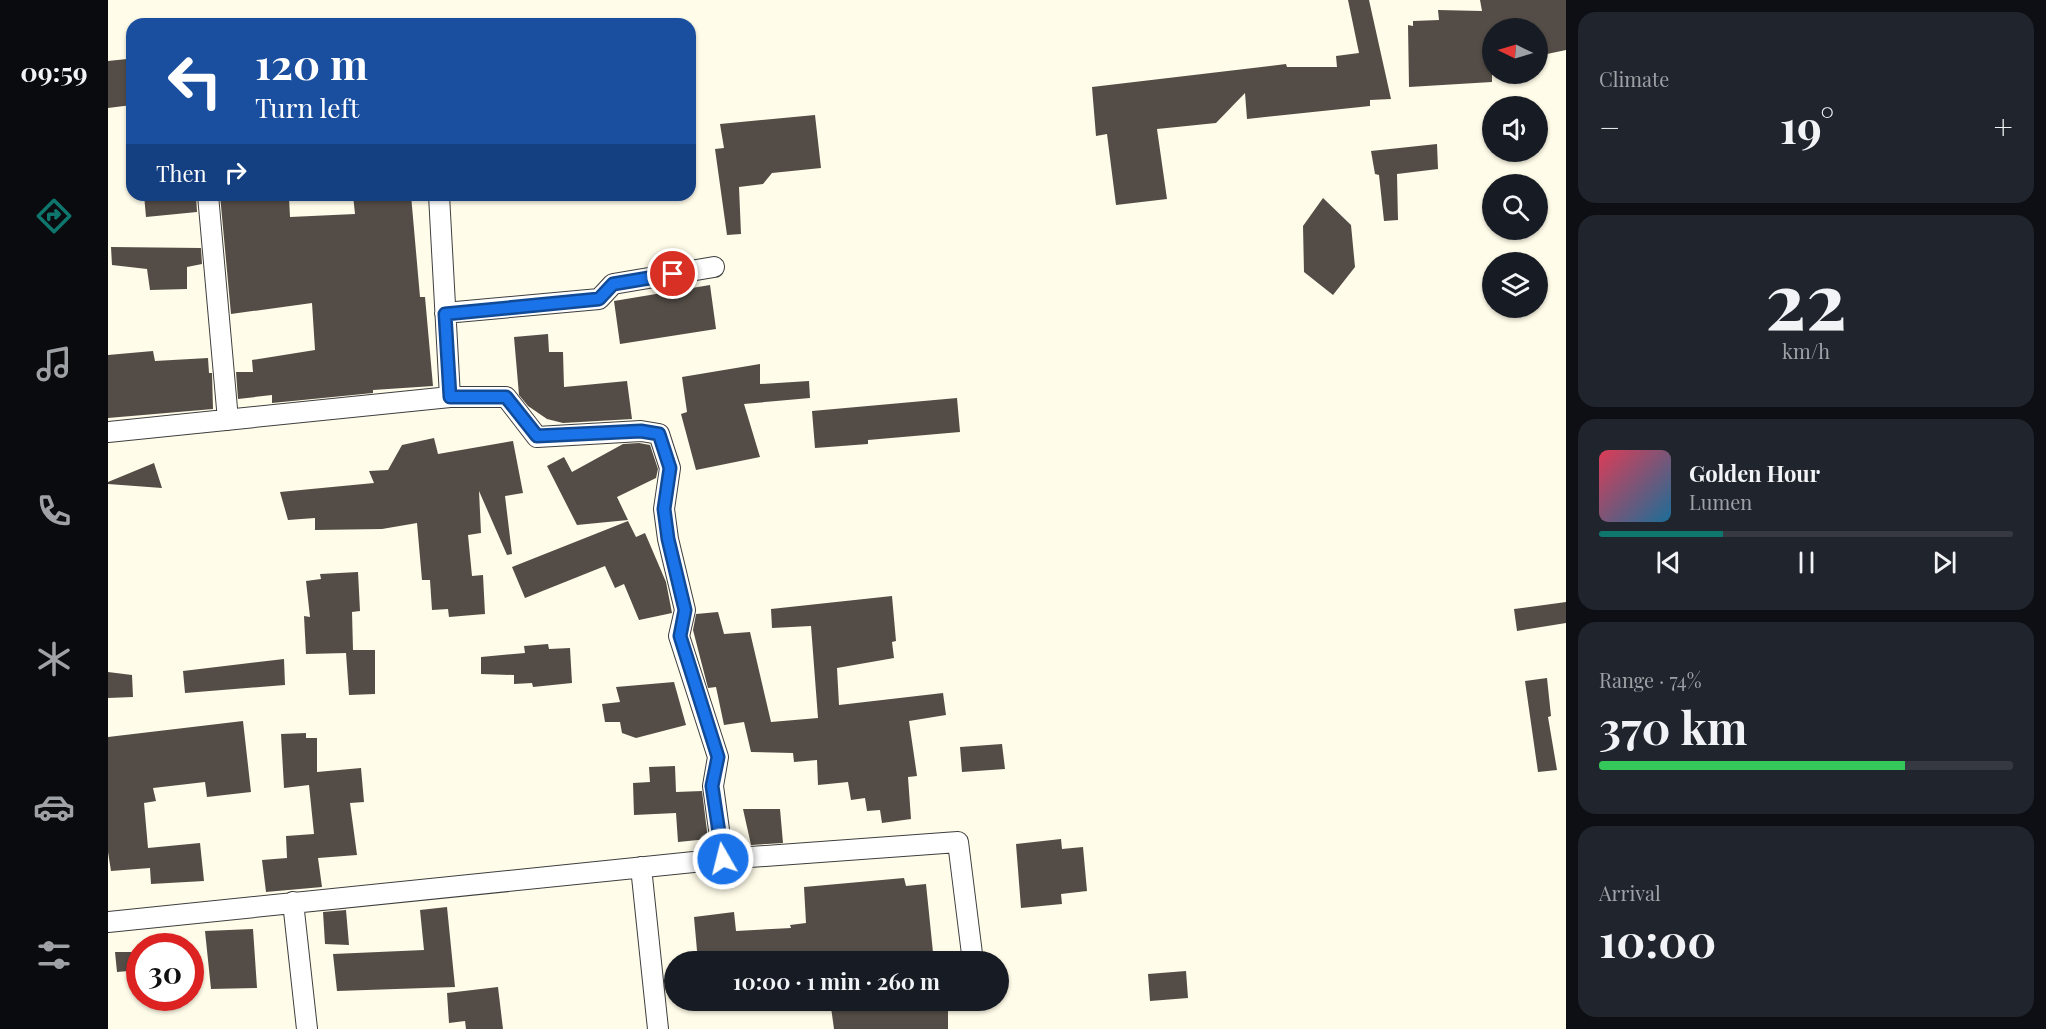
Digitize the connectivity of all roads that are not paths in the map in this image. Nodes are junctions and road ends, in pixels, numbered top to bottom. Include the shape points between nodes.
1 (209, 201) edge
2 (439, 201) edge
3 (714, 267) dead end
4 (445, 314) junction
5 (450, 397) junction
6 (228, 420) junction
7 (108, 432) edge
8 (723, 859) junction
9 (641, 867) junction
10 (293, 902) junction
11 (108, 922) edge
12 (972, 951) edge
13 (307, 1029) edge
14 (658, 1029) edge

1 - 6 street
2 - 4 street
3 - 4 street via 613,284 599,299
4 - 5 street
5 - 6 street
5 - 8 street via 506,397 537,436 641,431 659,434 670,468 664,509 668,539 685,610 680,636 718,757 712,786
6 - 7 street
8 - 9 street
8 - 12 street via 958,842
9 - 10 street
9 - 14 street
10 - 11 street
10 - 13 street

